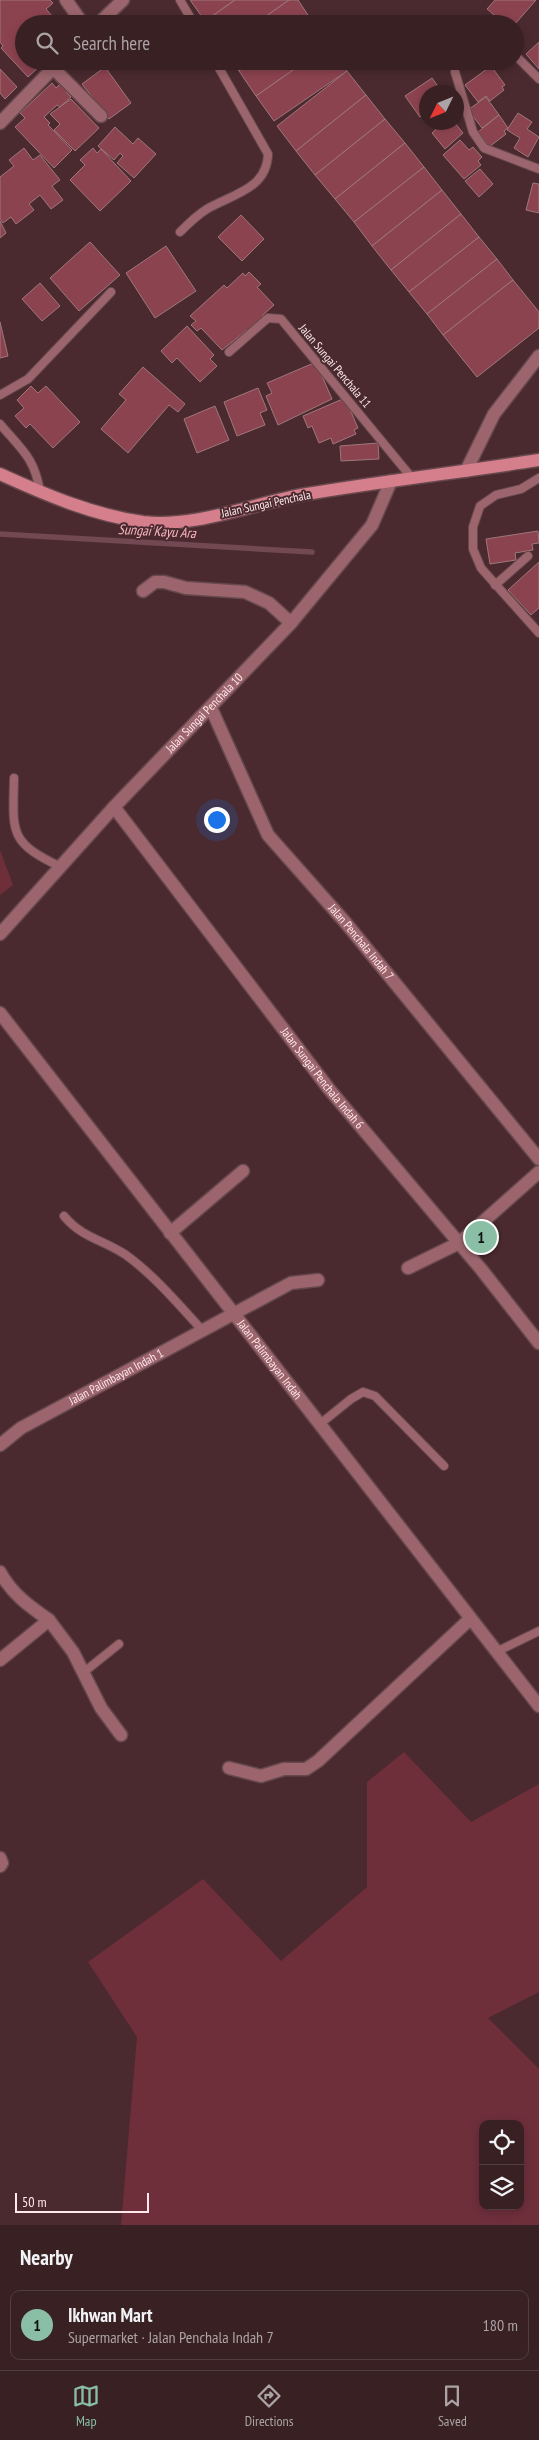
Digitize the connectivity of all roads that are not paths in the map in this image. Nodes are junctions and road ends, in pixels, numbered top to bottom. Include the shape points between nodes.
1 (66, 0) edge
2 (123, 0) edge
3 (180, 0) edge
4 (77, 15) edge
5 (107, 15) edge
6 (189, 15) edge
7 (524, 63) edge
8 (50, 70) edge
9 (61, 70) edge
10 (220, 70) edge
11 (455, 72) dead end
12 (539, 79) edge
13 (2, 116) edge
14 (101, 116) dead end
15 (539, 169) edge
16 (180, 232) dead end
17 (111, 292) dead end
18 (229, 352) dead end
19 (539, 356) edge
20 (0, 395) edge
21 (0, 424) edge
22 (539, 460) edge
23 (466, 471) junction
24 (0, 474) edge
25 (412, 478) junction
26 (539, 478) edge
27 (391, 481) junction
28 (40, 492) junction
29 (528, 556) dead end
30 (495, 585) junction
31 (143, 591) dead end
32 (292, 623) junction
33 (538, 629) edge
34 (211, 708) junction
35 (14, 778) dead end
36 (114, 807) junction
37 (61, 867) junction
38 (0, 934) edge
39 (0, 1013) edge
40 (539, 1159) edge
41 (243, 1171) dead end
42 (539, 1172) edge
43 (64, 1216) dead end
44 (170, 1233) junction
45 (459, 1243) junction
46 (408, 1268) dead end
47 (318, 1280) dead end
48 (235, 1314) junction
49 (203, 1331) junction
50 (539, 1342) edge
51 (320, 1424) junction
52 (0, 1446) edge
53 (444, 1466) dead end
54 (0, 1572) edge
55 (470, 1619) junction
56 (49, 1620) junction
57 (539, 1631) edge
58 (119, 1644) dead end
59 (496, 1652) junction
60 (0, 1660) edge
61 (84, 1672) junction
62 (539, 1706) edge
63 (121, 1735) dead end
64 (229, 1768) dead end
65 (0, 1858) edge
66 (0, 1866) edge

1 - 4 street
2 - 5 street
3 - 6 lane
7 - 12 lane
8 - 13 street
9 - 14 street
10 - 16 lane via 268,154 267,168 258,181 208,209
11 - 15 lane via 473,132 484,148
17 - 20 lane via 28,379
18 - 25 lane, Jalan Sungai Penchala 11 via 268,318 281,319
19 - 23 street via 494,414
21 - 28 lane via 29,457
22 - 23 street, Jalan Sungai Penchala
23 - 25 street, Jalan Sungai Penchala
24 - 28 street, Jalan Sungai Penchala
25 - 27 street, Jalan Sungai Penchala
26 - 30 lane via 521,490 496,495 480,506 473,527 473,549 481,568
27 - 28 street, Jalan Sungai Penchala via 304,494 179,523 144,522 104,515
27 - 32 street, Jalan Sungai Penchala 10 via 372,525
29 - 30 lane
30 - 33 lane
31 - 32 street via 155,582 164,582 186,588 245,592 259,596
32 - 34 street, Jalan Sungai Penchala 10
34 - 36 street, Jalan Sungai Penchala 10
34 - 40 street, Jalan Penchala Indah 7 via 268,835 345,922
35 - 37 lane via 13,825 18,837 36,856
36 - 37 street, Jalan Sungai Penchala 10
36 - 45 street, Jalan Sungai Penchala Indah 6 via 329,1089
37 - 38 street, Jalan Sungai Penchala 10
39 - 44 street, Jalan Palimbayan Indah
41 - 44 street
42 - 45 street
43 - 49 lane via 75,1229 124,1254 143,1269
44 - 48 street, Jalan Palimbayan Indah
45 - 46 street
45 - 50 street, Jalan Sungai Penchala Indah 6
47 - 48 street via 291,1283
48 - 49 street, Jalan Palimbayan Indah 1
48 - 51 street, Jalan Palimbayan Indah
49 - 52 street, Jalan Palimbayan Indah 1 via 21,1428
51 - 53 lane via 363,1392 375,1396
51 - 55 street, Jalan Palimbayan Indah
54 - 56 street via 24,1603
55 - 59 street, Jalan Palimbayan Indah
55 - 64 street via 306,1769 284,1769 261,1776
56 - 60 street
56 - 61 street
57 - 59 lane
58 - 61 lane
59 - 62 street, Jalan Palimbayan Indah
61 - 63 street via 105,1715
65 - 66 street

